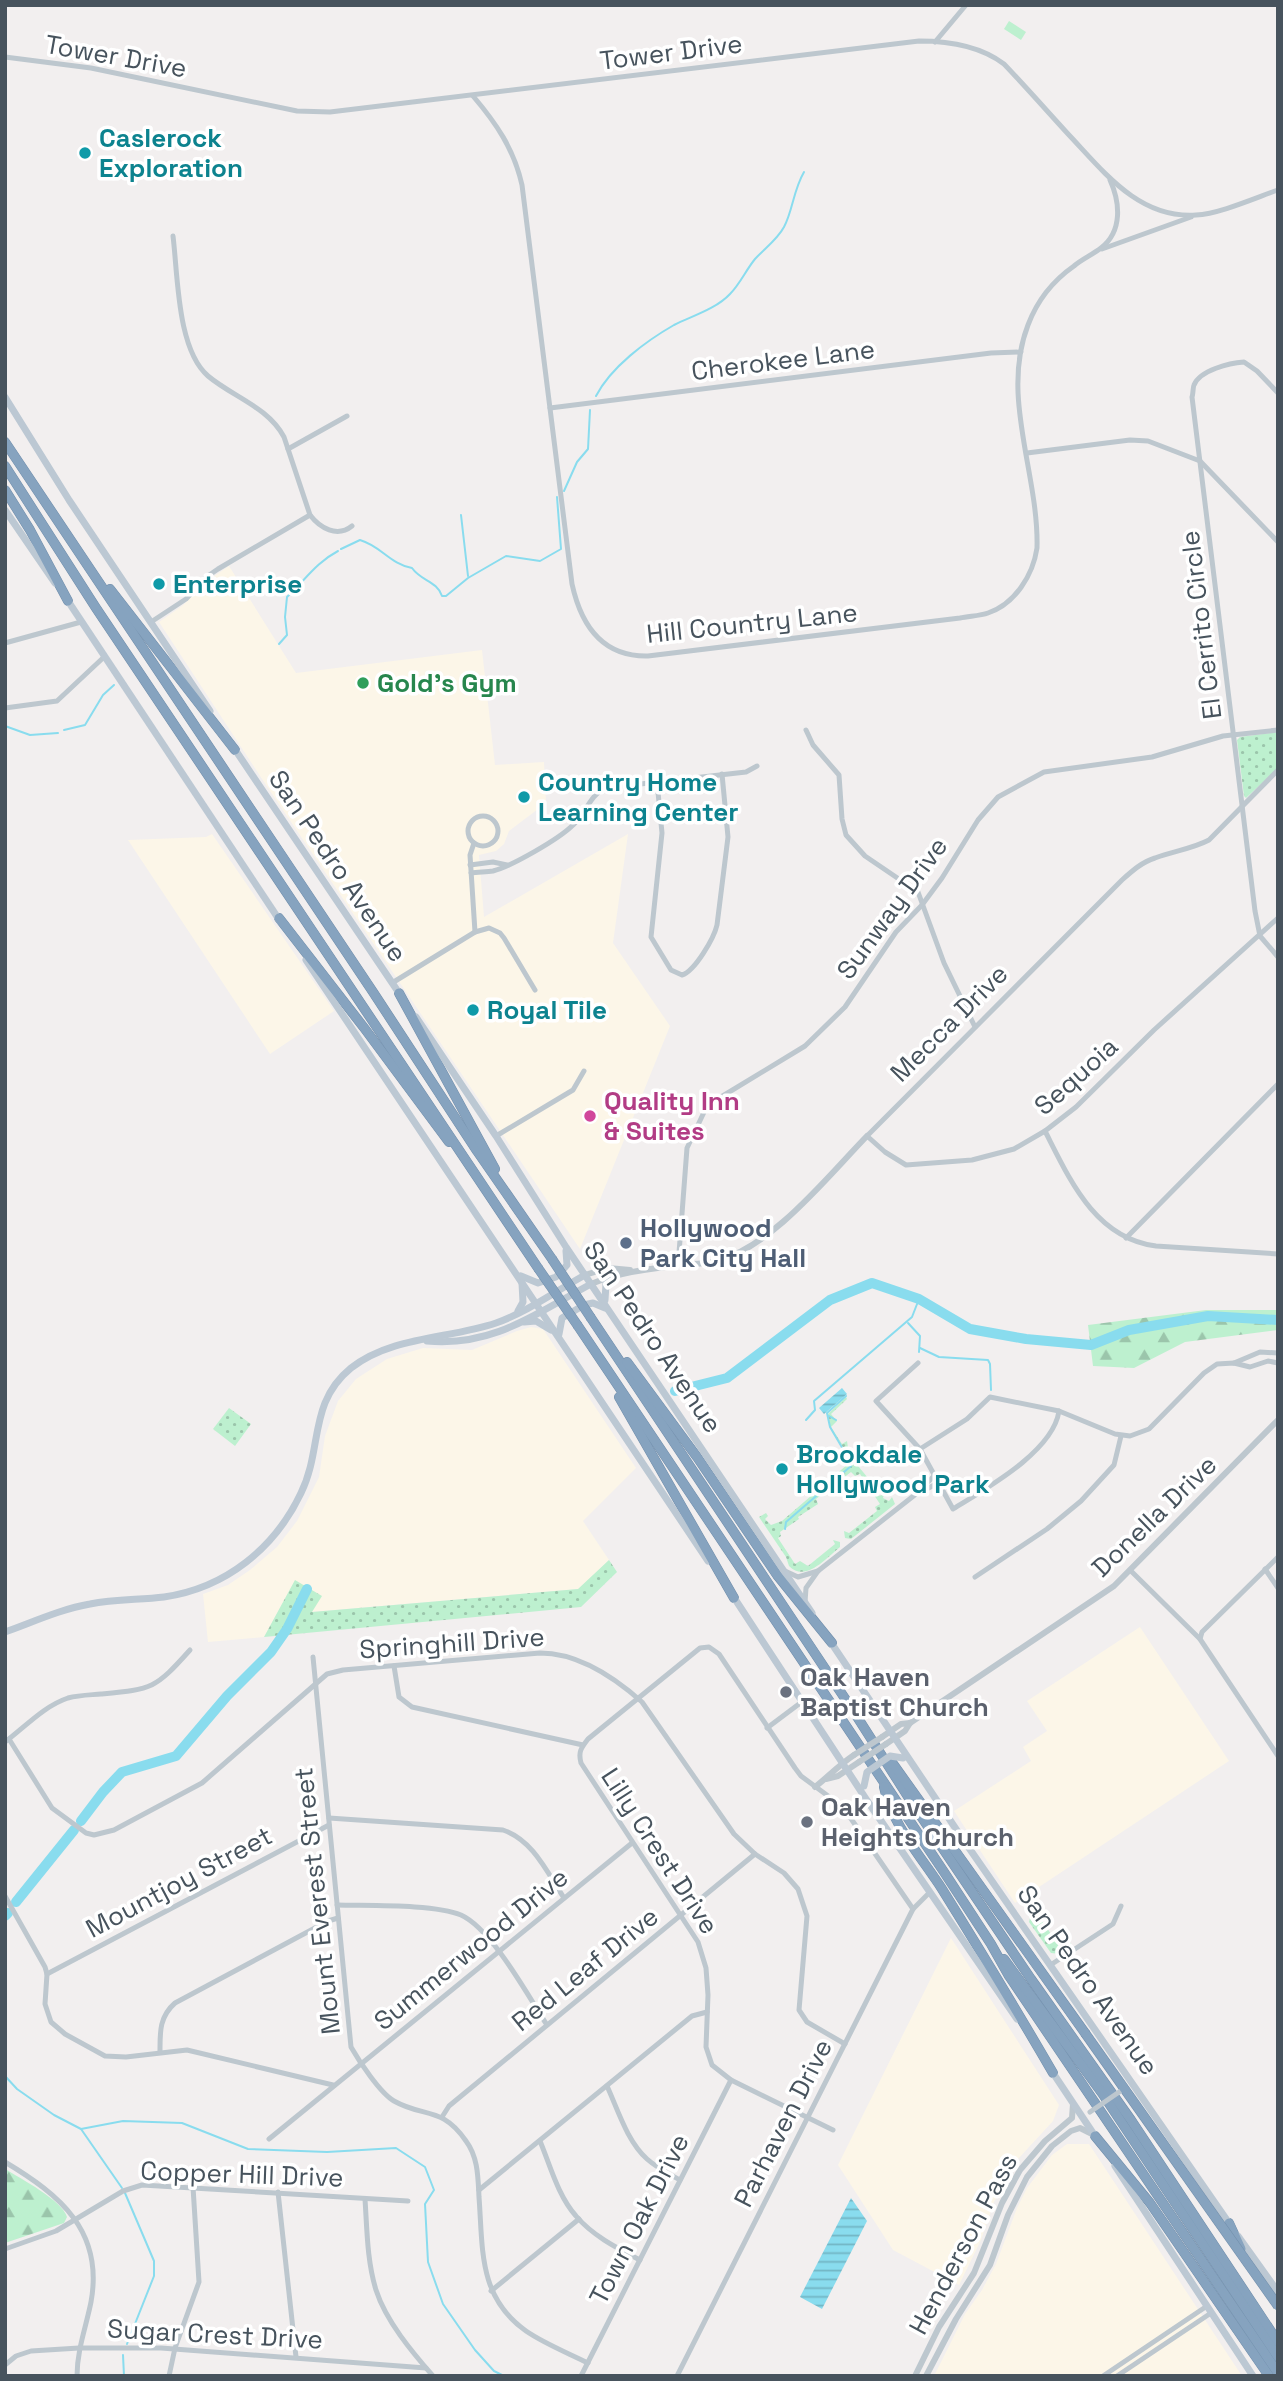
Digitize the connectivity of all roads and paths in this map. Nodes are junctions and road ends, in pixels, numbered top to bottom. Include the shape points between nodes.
1 (966, 5) edge
2 (935, 42) junction
3 (5, 57) edge
4 (473, 96) junction
5 (1110, 180) junction
6 (1278, 190) edge
7 (1195, 216) junction
8 (173, 236) dead end
9 (1093, 254) junction
10 (1021, 352) junction
11 (1278, 393) edge
12 (5, 397) edge
13 (550, 408) junction
14 (347, 416) dead end
15 (5, 442) edge
16 (288, 449) junction
17 (1027, 453) junction
18 (1200, 461) junction
19 (5, 466) edge
20 (5, 490) edge
21 (38, 494) junction
22 (5, 510) edge
23 (310, 515) junction
24 (352, 526) dead end
25 (1278, 542) edge
26 (68, 601) junction
27 (81, 622) junction
28 (151, 622) junction
29 (5, 643) edge
30 (104, 657) junction
31 (5, 708) edge
32 (806, 730) dead end
33 (1278, 730) edge
34 (1233, 735) junction
35 (235, 750) junction
36 (757, 766) dead end
37 (1278, 770) edge
38 (722, 775) junction
39 (657, 782) junction
40 (1241, 807) junction
41 (474, 843) junction
42 (470, 864) junction
43 (507, 865) junction
44 (471, 873) junction
45 (922, 905) junction
46 (278, 918) junction
47 (1278, 918) edge
48 (475, 932) junction
49 (1260, 936) junction
50 (1278, 957) edge
51 (392, 983) junction
52 (535, 990) dead end
53 (399, 993) junction
54 (975, 1027) junction
55 (584, 1070) dead end
56 (1278, 1084) edge
57 (1045, 1131) junction
58 (496, 1136) junction
59 (867, 1136) junction
60 (477, 1175) junction
61 (509, 1196) junction
62 (1126, 1238) junction
63 (563, 1242) junction
64 (1278, 1254) edge
65 (678, 1266) junction
66 (635, 1271) junction
67 (585, 1275) junction
68 (519, 1276) junction
69 (611, 1276) junction
70 (591, 1284) junction
71 (536, 1302) junction
72 (605, 1304) junction
73 (542, 1311) junction
74 (611, 1312) junction
75 (515, 1314) junction
76 (520, 1323) junction
77 (578, 1326) junction
78 (600, 1331) junction
79 (559, 1338) junction
80 (420, 1341) junction
81 (1278, 1353) edge
82 (918, 1363) dead end
83 (1234, 1363) junction
84 (1278, 1363) edge
85 (1059, 1411) junction
86 (1278, 1420) edge
87 (1121, 1436) junction
88 (920, 1449) junction
89 (934, 1476) junction
90 (938, 1483) junction
91 (916, 1494) junction
92 (1278, 1557) edge
93 (1265, 1569) junction
94 (784, 1570) junction
95 (1129, 1570) junction
96 (818, 1571) junction
97 (975, 1577) dead end
98 (1278, 1588) edge
99 (734, 1598) junction
100 (805, 1602) junction
101 (5, 1632) edge
102 (1200, 1639) junction
103 (832, 1643) junction
104 (190, 1650) dead end
105 (313, 1657) dead end
106 (394, 1666) junction
107 (316, 1681) junction
108 (639, 1698) junction
109 (803, 1701) junction
110 (854, 1712) junction
111 (767, 1728) junction
112 (893, 1735) junction
113 (7, 1740) edge
114 (583, 1745) junction
115 (1278, 1756) edge
116 (845, 1766) junction
117 (916, 1769) junction
118 (883, 1782) junction
119 (815, 1787) junction
120 (866, 1800) junction
121 (329, 1822) junction
122 (632, 1843) junction
123 (755, 1854) junction
124 (929, 1893) junction
125 (5, 1896) edge
126 (564, 1898) junction
127 (337, 1905) junction
128 (1121, 1906) dead end
129 (913, 1909) junction
130 (682, 1915) junction
131 (338, 1918) junction
132 (991, 1944) junction
133 (498, 1951) junction
134 (1052, 1964) junction
135 (47, 1974) junction
136 (707, 2012) junction
137 (547, 2025) junction
138 (845, 2044) junction
139 (160, 2052) junction
140 (362, 2062) junction
141 (1053, 2073) junction
142 (731, 2080) junction
143 (333, 2085) junction
144 (607, 2086) junction
145 (1122, 2090) dead end
146 (1073, 2102) junction
147 (1086, 2114) junction
148 (808, 2116) junction
149 (442, 2117) junction
150 (833, 2130) dead end
151 (1095, 2136) junction
152 (269, 2139) dead end
153 (540, 2141) junction
154 (5, 2162) edge
155 (680, 2180) junction
156 (193, 2187) junction
157 (479, 2190) junction
158 (278, 2192) junction
159 (1008, 2192) junction
160 (1016, 2196) junction
161 (365, 2199) junction
162 (408, 2201) dead end
163 (579, 2219) junction
164 (75, 2221) junction
165 (1229, 2223) junction
166 (5, 2249) edge
167 (640, 2260) junction
168 (491, 2291) junction
169 (1278, 2292) edge
170 (1278, 2308) edge
171 (1209, 2310) junction
172 (1278, 2342) edge
173 (79, 2348) junction
174 (175, 2348) junction
175 (296, 2357) junction
176 (1278, 2357) edge
177 (588, 2363) junction
178 (5, 2365) edge
179 (426, 2368) junction
180 (1278, 2373) edge
181 (77, 2376) edge
182 (169, 2376) edge
183 (433, 2376) edge
184 (581, 2376) edge
185 (677, 2376) edge
186 (915, 2376) edge
187 (926, 2376) edge
188 (1103, 2376) edge
189 (1117, 2376) edge
190 (1253, 2376) edge
191 (1269, 2376) edge

1 - 2 street
2 - 4 street, Tower Drive
2 - 5 street, Tower Drive via 994,56
3 - 4 street, Tower Drive via 91,68 297,111 330,112
4 - 13 street, Hill Country Lane via 502,132 519,171
5 - 7 street, Tower Drive via 1154,209
5 - 9 street, Hill Country Lane via 1118,201 1116,222 1110,239
6 - 7 street, Tower Drive
7 - 9 street, Hill Country Lane
8 - 16 street via 185,334 193,356 207,375 274,422
9 - 10 street, Hill Country Lane via 1051,287 1028,323
10 - 13 street, Cherokee Lane
10 - 17 street, Hill Country Lane via 1017,385
11 - 18 street, El Cerrito Circle via 1244,362 1198,379 1192,397
12 - 28 main road, San Pedro Avenue
13 - 17 street, Hill Country Lane via 576,605 589,629 606,644 642,656 940,621 995,610 1024,584 1036,556
14 - 16 street
15 - 21 highway
16 - 23 street
17 - 18 street via 1141,440
18 - 25 street
18 - 34 street, El Cerrito Circle
19 - 60 highway
20 - 26 highway
21 - 35 highway
21 - 61 highway
22 - 26 main road
23 - 24 street via 334,531
23 - 28 street via 218,569
26 - 27 main road
27 - 29 street
27 - 30 main road
28 - 35 main road, San Pedro Avenue
30 - 31 street via 57,701
30 - 46 main road
32 - 45 street via 839,775 846,835 865,856 918,892
33 - 34 street, Sunway Drive
34 - 40 street, El Cerrito Circle
34 - 45 street, Sunway Drive via 1152,757 1044,772 998,797
35 - 51 main road, San Pedro Avenue
36 - 38 street
37 - 40 street, Mecca Drive
38 - 39 street
38 - 39 street via 728,837 717,925 692,970 681,975 671,970 651,937 662,833
39 - 43 street via 605,788 573,825
40 - 49 street, El Cerrito Circle
40 - 54 street, Mecca Drive via 1209,840 1136,867
41 - 41 street via 484,846 493,842 498,828 492,819 479,817 472,822 469,834
41 - 42 street
42 - 43 street
42 - 44 street
43 - 44 street
44 - 48 street
45 - 54 street
45 - 65 street, Sunway Drive via 896,932 845,1007 821,1032 706,1108 687,1148
46 - 60 highway
46 - 68 main road
47 - 49 street, Sequoia
48 - 51 street
48 - 52 street via 489,928 500,933
49 - 50 street
49 - 57 street, Sequoia
51 - 53 main road, San Pedro Avenue
53 - 58 main road, San Pedro Avenue
53 - 61 highway
54 - 59 street, Mecca Drive
55 - 58 street via 573,1090
56 - 62 street
57 - 59 street, Sequoia via 1014,1149 972,1160 906,1165
57 - 62 street via 1081,1199
58 - 63 main road, San Pedro Avenue
59 - 65 street, Mecca Drive via 785,1220 756,1243 716,1261
60 - 77 highway, bridge
61 - 78 highway, bridge
62 - 64 street via 1156,1246
63 - 67 main road, San Pedro Avenue
63 - 68 main road via 567,1265 556,1277 538,1283
65 - 66 street, Mecca Drive
66 - 67 street, Mecca Drive via 608,1268
66 - 69 street, Mecca Drive
67 - 70 main road, San Pedro Avenue
67 - 71 main road
68 - 71 main road
68 - 75 main road via 523,1301
69 - 70 street, Mecca Drive
69 - 72 main road
70 - 72 main road, San Pedro Avenue
70 - 73 main road, Mecca Drive
71 - 73 main road
71 - 75 main road
72 - 74 main road, San Pedro Avenue
73 - 76 main road, Mecca Drive
73 - 79 main road
74 - 79 main road via 597,1303 582,1306 562,1318
74 - 94 main road, San Pedro Avenue
75 - 80 main road
76 - 79 main road via 536,1321
76 - 80 main road, Mecca Drive via 472,1340
77 - 99 highway
77 - 118 highway
78 - 103 highway via 629,1364 777,1575
78 - 110 highway
79 - 99 main road
80 - 101 main road via 362,1360 336,1384 319,1414 310,1468 297,1502 278,1533 242,1566 196,1589 76,1607
81 - 83 street via 1260,1352
82 - 88 street via 876,1401
83 - 84 street via 1250,1367
83 - 87 street via 1217,1364 1205,1373 1149,1429
85 - 87 street
85 - 88 street via 990,1397 967,1419
85 - 90 street via 1045,1440 1018,1466 953,1510
86 - 95 street, Donella Drive
87 - 97 street via 1114,1465 1081,1501 1048,1529
88 - 89 street
89 - 90 street
89 - 91 street
90 - 91 street
91 - 96 street
92 - 93 street
93 - 98 street
93 - 102 street
94 - 96 street via 798,1577
94 - 100 main road, San Pedro Avenue
95 - 102 street
95 - 112 street, Donella Drive via 1114,1586 910,1723 901,1724
96 - 100 street via 806,1588
99 - 109 main road
100 - 103 main road, San Pedro Avenue
102 - 115 street
103 - 112 main road, San Pedro Avenue
104 - 113 street via 156,1685 66,1699
105 - 107 street, Mount Everest Street
106 - 107 street, Springhill Drive via 335,1671
106 - 108 street, Springhill Drive via 551,1653 582,1661
106 - 114 street, Lilly Crest Drive via 400,1697 412,1707
107 - 113 street, Springhill Drive via 202,1783 101,1835 86,1833 52,1808
107 - 121 street, Mount Everest Street
108 - 111 street via 700,1648 709,1647 719,1654
108 - 114 street
108 - 123 street, Springhill Drive via 724,1821
109 - 111 street
109 - 116 main road
110 - 170 highway, bridge
110 - 172 highway
111 - 119 street via 801,1776
112 - 116 street, Donella Drive, bridge via 859,1762
112 - 116 street, Donella Drive, bridge via 854,1755
112 - 117 main road, San Pedro Avenue
114 - 122 street, Lilly Crest Drive via 581,1763
116 - 119 street, Donella Drive via 838,1776
116 - 120 main road
117 - 120 main road, bridge via 903,1758 890,1756 867,1772
117 - 134 main road, San Pedro Avenue
118 - 132 highway
118 - 141 highway via 886,1798 914,1849
119 - 129 street via 853,1819
120 - 124 main road
121 - 126 street via 503,1829 530,1848
121 - 127 street, Mount Everest Street
121 - 135 street, Mountjoy Street
122 - 126 street, Summerwood Drive
122 - 130 street, Lilly Crest Drive
123 - 130 street, Red Leaf Drive
123 - 138 street, Springhill Drive via 789,1878 804,1902 802,2015
124 - 129 street, Parhaven Drive
124 - 141 main road
125 - 135 street
126 - 133 street, Summerwood Drive
127 - 131 street, Mount Everest Street
127 - 133 street via 452,1912 474,1923
128 - 134 street via 1113,1924
129 - 138 street, Parhaven Drive
130 - 136 street, Lilly Crest Drive via 704,1958
130 - 137 street, Red Leaf Drive
131 - 139 street via 175,2003 162,2022
131 - 140 street, Mount Everest Street via 350,2044
132 - 176 highway via 1102,2093
132 - 180 highway
133 - 137 street
133 - 140 street, Summerwood Drive
134 - 165 main road, San Pedro Avenue
135 - 139 street via 47,2013 65,2035 104,2056
136 - 142 street, Lilly Crest Drive via 708,2056
136 - 144 street via 692,2016
137 - 149 street, Red Leaf Drive via 449,2106
138 - 148 street, Parhaven Drive
139 - 143 street via 192,2050
140 - 143 street, Summerwood Drive
140 - 149 street, Mount Everest Street via 393,2100
141 - 146 main road
142 - 148 street, Lilly Crest Drive
142 - 155 street, Town Oak Drive
143 - 152 street, Summerwood Drive
144 - 153 street
144 - 155 street via 641,2153
145 - 147 street, bridge
146 - 147 main road
146 - 159 street, Henderson Pass via 1072,2118 1033,2154
147 - 151 main road
148 - 150 street, Lilly Crest Drive
148 - 185 street, Parhaven Drive
149 - 157 street, Mount Everest Street via 471,2148
151 - 160 street, Henderson Pass via 1080,2128 1071,2131 1038,2162
151 - 171 main road
151 - 191 highway via 1150,2203
153 - 157 street
153 - 163 street via 565,2199
154 - 164 street via 47,2188
155 - 167 street, Town Oak Drive
156 - 158 street, Copper Hill Drive
156 - 164 street, Copper Hill Drive via 132,2187
156 - 174 street via 199,2282
157 - 168 street, Mount Everest Street
158 - 161 street, Copper Hill Drive
158 - 175 street
159 - 160 street
159 - 186 street, Henderson Pass via 974,2273
160 - 187 street, Henderson Pass via 990,2265
161 - 162 street, Copper Hill Drive
161 - 179 street via 376,2290
163 - 167 street
163 - 168 street
164 - 166 street, Copper Hill Drive
164 - 173 street via 88,2246 93,2272 92,2299
165 - 169 main road, San Pedro Avenue
165 - 170 highway via 1259,2283
167 - 177 street, Town Oak Drive
168 - 177 street, Mount Everest Street via 509,2317 525,2330
171 - 188 street
171 - 189 street
171 - 190 main road
173 - 174 street, Sugar Crest Drive
173 - 178 street, Sugar Crest Drive via 23,2353
173 - 181 street
174 - 175 street, Sugar Crest Drive
174 - 182 street
175 - 179 street, Sugar Crest Drive
177 - 184 street, Town Oak Drive
179 - 183 street

